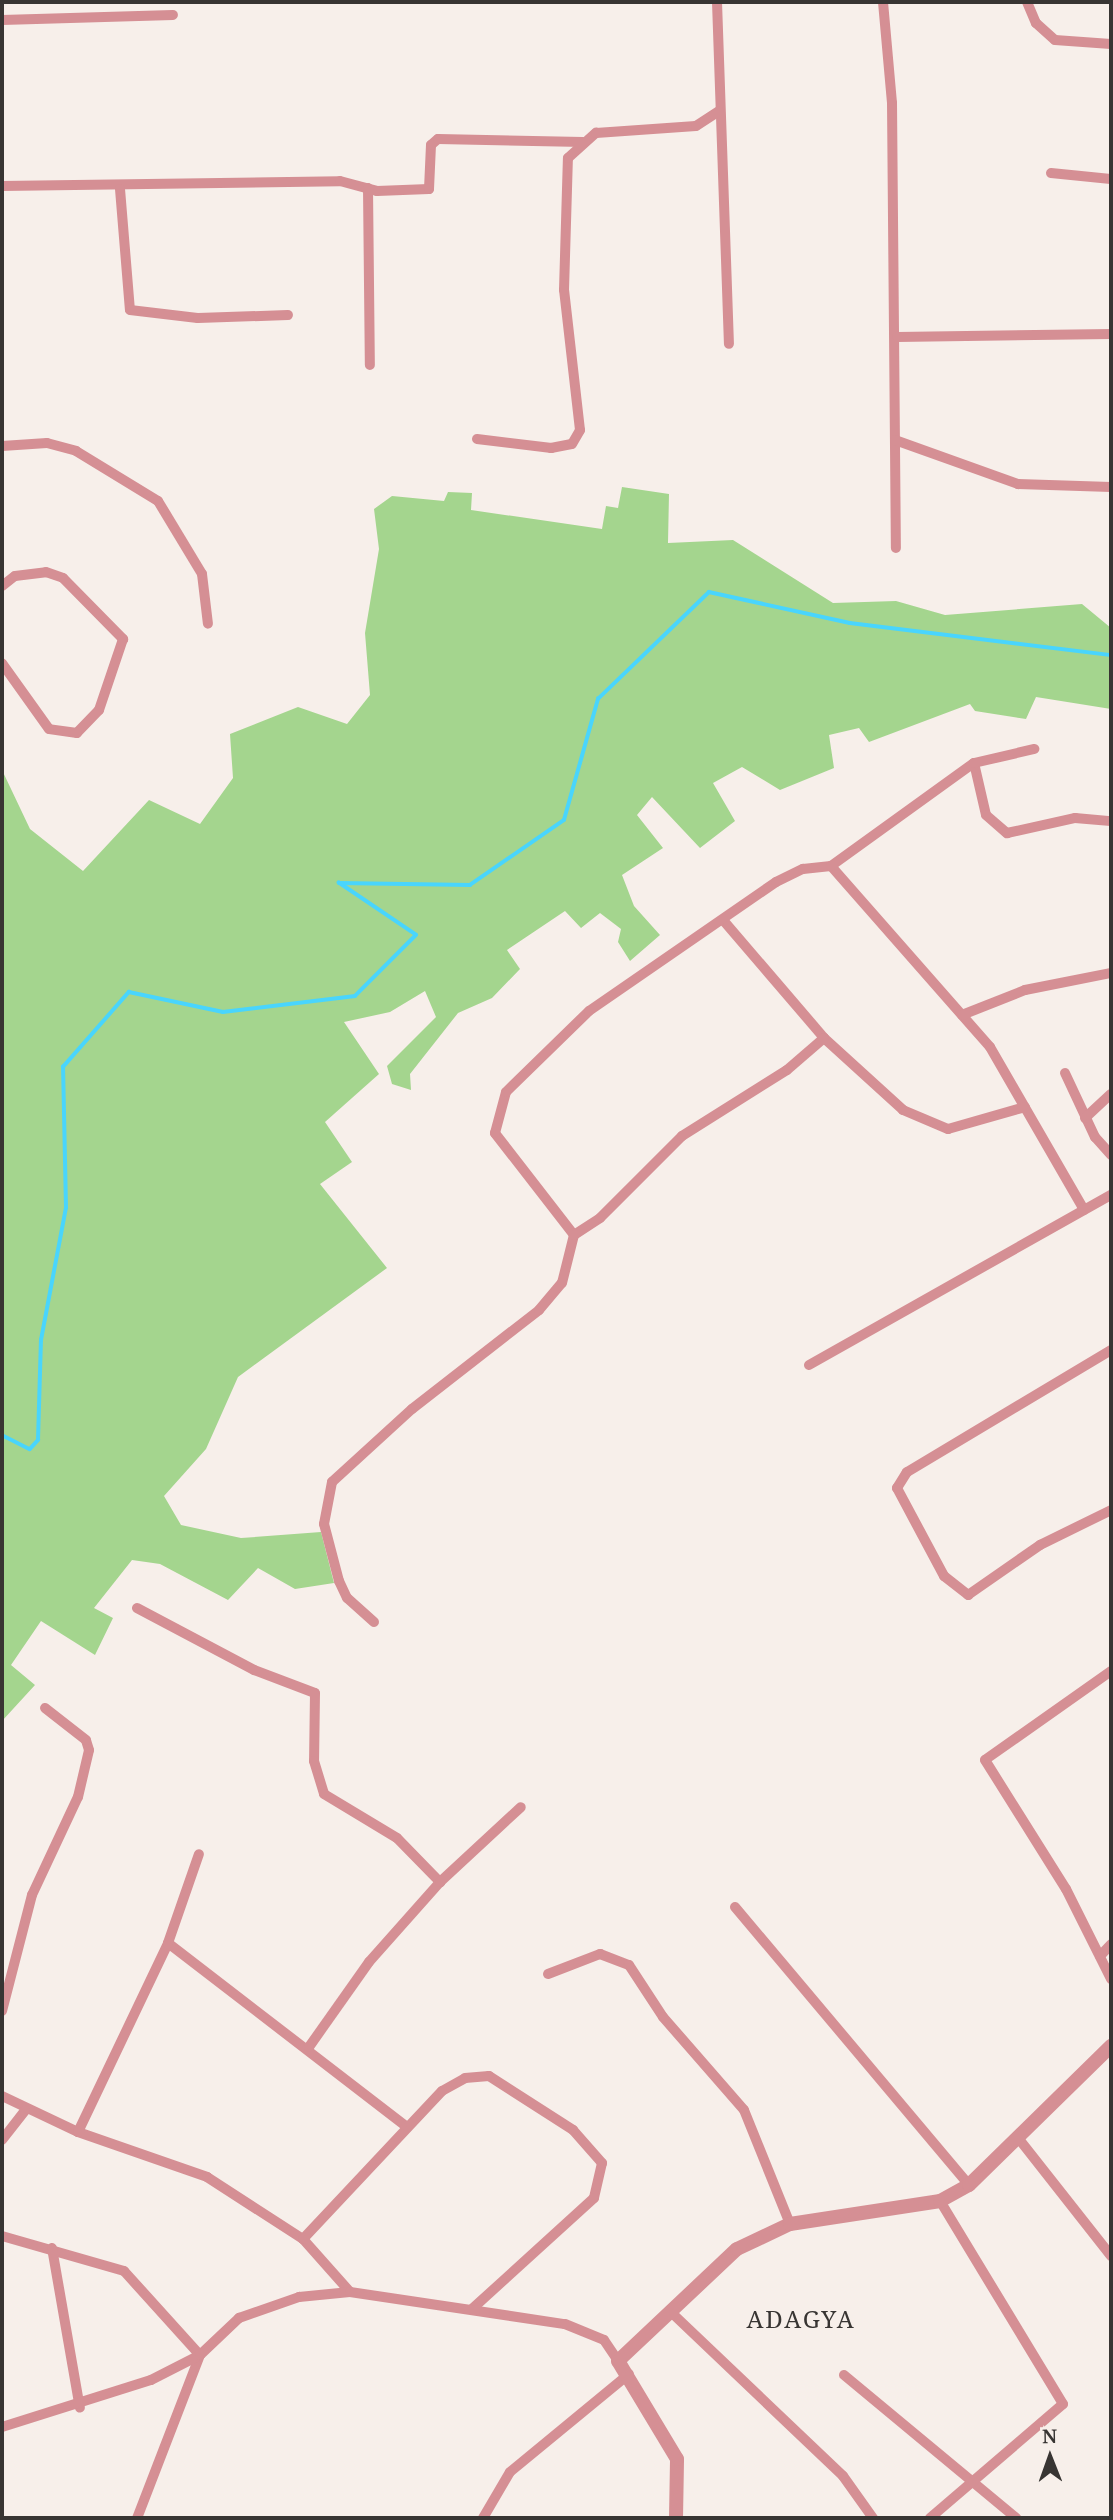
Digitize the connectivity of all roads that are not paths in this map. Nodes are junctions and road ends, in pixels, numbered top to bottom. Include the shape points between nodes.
1 (717, 2) edge
2 (883, 2) edge
3 (1027, 2) edge
4 (173, 15) dead end
5 (2, 20) edge
6 (1111, 44) edge
7 (719, 111) junction
8 (583, 142) junction
9 (1051, 173) dead end
10 (1111, 179) edge
11 (2, 186) edge
12 (120, 188) junction
13 (368, 188) junction
14 (288, 315) dead end
15 (1111, 334) edge
16 (897, 337) junction
17 (729, 344) dead end
18 (370, 365) dead end
19 (477, 439) dead end
20 (895, 440) junction
21 (2, 446) edge
22 (1111, 487) edge
23 (896, 548) dead end
24 (2, 586) edge
25 (208, 624) dead end
26 (2, 663) edge
27 (1034, 749) dead end
28 (974, 763) junction
29 (1111, 821) edge
30 (831, 866) junction
31 (723, 920) junction
32 (1111, 973) edge
33 (962, 1015) junction
34 (824, 1038) junction
35 (1065, 1073) dead end
36 (1111, 1094) edge
37 (1025, 1107) junction
38 (1085, 1118) junction
39 (1111, 1156) edge
40 (1111, 1195) edge
41 (1084, 1210) junction
42 (574, 1235) junction
43 (1111, 1350) edge
44 (809, 1365) dead end
45 (1111, 1510) edge
46 (137, 1608) dead end
47 (374, 1622) dead end
48 (1111, 1671) edge
49 (45, 1708) dead end
50 (521, 1807) dead end
51 (199, 1854) dead end
52 (440, 1882) junction
53 (735, 1907) dead end
54 (168, 1943) junction
55 (1111, 1944) edge
56 (1100, 1956) junction
57 (548, 1973) dead end
58 (1111, 1979) edge
59 (2, 2011) edge
60 (1111, 2046) edge
61 (309, 2047) junction
62 (2, 2096) edge
63 (25, 2111) junction
64 (407, 2127) junction
65 (78, 2132) junction
66 (1018, 2139) junction
67 (2, 2140) edge
68 (969, 2185) junction
69 (940, 2201) junction
70 (790, 2224) junction
71 (2, 2236) edge
72 (303, 2239) junction
73 (52, 2248) junction
74 (1111, 2256) edge
75 (350, 2292) junction
76 (472, 2309) junction
77 (674, 2315) junction
78 (200, 2355) junction
79 (618, 2361) junction
80 (629, 2374) junction
81 (844, 2375) dead end
82 (80, 2407) junction
83 (2, 2427) edge
84 (973, 2486) junction
85 (677, 2517) edge
86 (137, 2518) edge
87 (483, 2518) edge
88 (873, 2518) edge
89 (930, 2518) edge
90 (1016, 2518) edge

1 - 7 street
2 - 16 street
3 - 6 street via 1036,23 1055,40
4 - 5 street
7 - 8 street via 696,126 596,133
7 - 17 street
8 - 13 street via 438,139 431,145 433,186
8 - 19 street via 568,158 564,232 580,430 572,444 551,448
9 - 10 street
11 - 12 street
12 - 13 street via 340,181
12 - 14 street via 130,310 198,318
13 - 18 street
15 - 16 street
16 - 20 street
20 - 22 street via 1018,484
20 - 23 street
21 - 25 street via 47,443 76,451 158,501 202,574
24 - 26 street via 36,573 63,578 123,639 99,710 76,733 49,729
27 - 28 street
28 - 29 street via 986,815 1007,833 1075,818
28 - 30 street
30 - 31 street via 776,882
30 - 33 street
31 - 34 street
31 - 42 street via 589,1012 506,1092 495,1133
32 - 33 street via 1025,990
33 - 37 street via 990,1047
34 - 37 street via 883,1096 948,1129
34 - 42 street via 787,1070 682,1136 600,1218
35 - 38 street
36 - 38 street
37 - 41 street
38 - 39 street
40 - 41 street
41 - 44 street
42 - 47 street via 562,1283 540,1310 412,1409 332,1482 324,1524 339,1581 347,1598
43 - 45 street via 907,1472 897,1488 944,1576 968,1595 1040,1545
46 - 52 street via 254,1670 315,1693 314,1761 324,1794 397,1838
48 - 56 street via 985,1760 1066,1889
49 - 59 street via 86,1740 89,1751 78,1797 32,1895
50 - 52 street
51 - 54 street
52 - 61 street via 369,1962
53 - 68 street
54 - 61 street
54 - 65 street
55 - 56 street
56 - 58 street
57 - 70 street via 600,1954 629,1965 663,2017 744,2110
60 - 66 street
61 - 64 street
62 - 63 street
63 - 65 street
63 - 67 street
64 - 72 street
64 - 76 street via 453,2082 489,2076 573,2130 602,2163 594,2198
65 - 72 street via 207,2177
66 - 68 street
66 - 74 street
68 - 69 street
69 - 70 street
69 - 84 street via 1063,2404
70 - 77 street via 737,2249
71 - 73 street
72 - 75 street
73 - 78 street via 139,2281
73 - 82 street
75 - 76 street
75 - 78 street via 264,2304
76 - 79 street via 565,2324 604,2340
77 - 79 street
77 - 88 street via 843,2476
78 - 82 street
78 - 86 street
79 - 80 street
80 - 85 street via 677,2459
80 - 87 street via 510,2472
81 - 84 street
82 - 83 street
84 - 89 street
84 - 90 street

